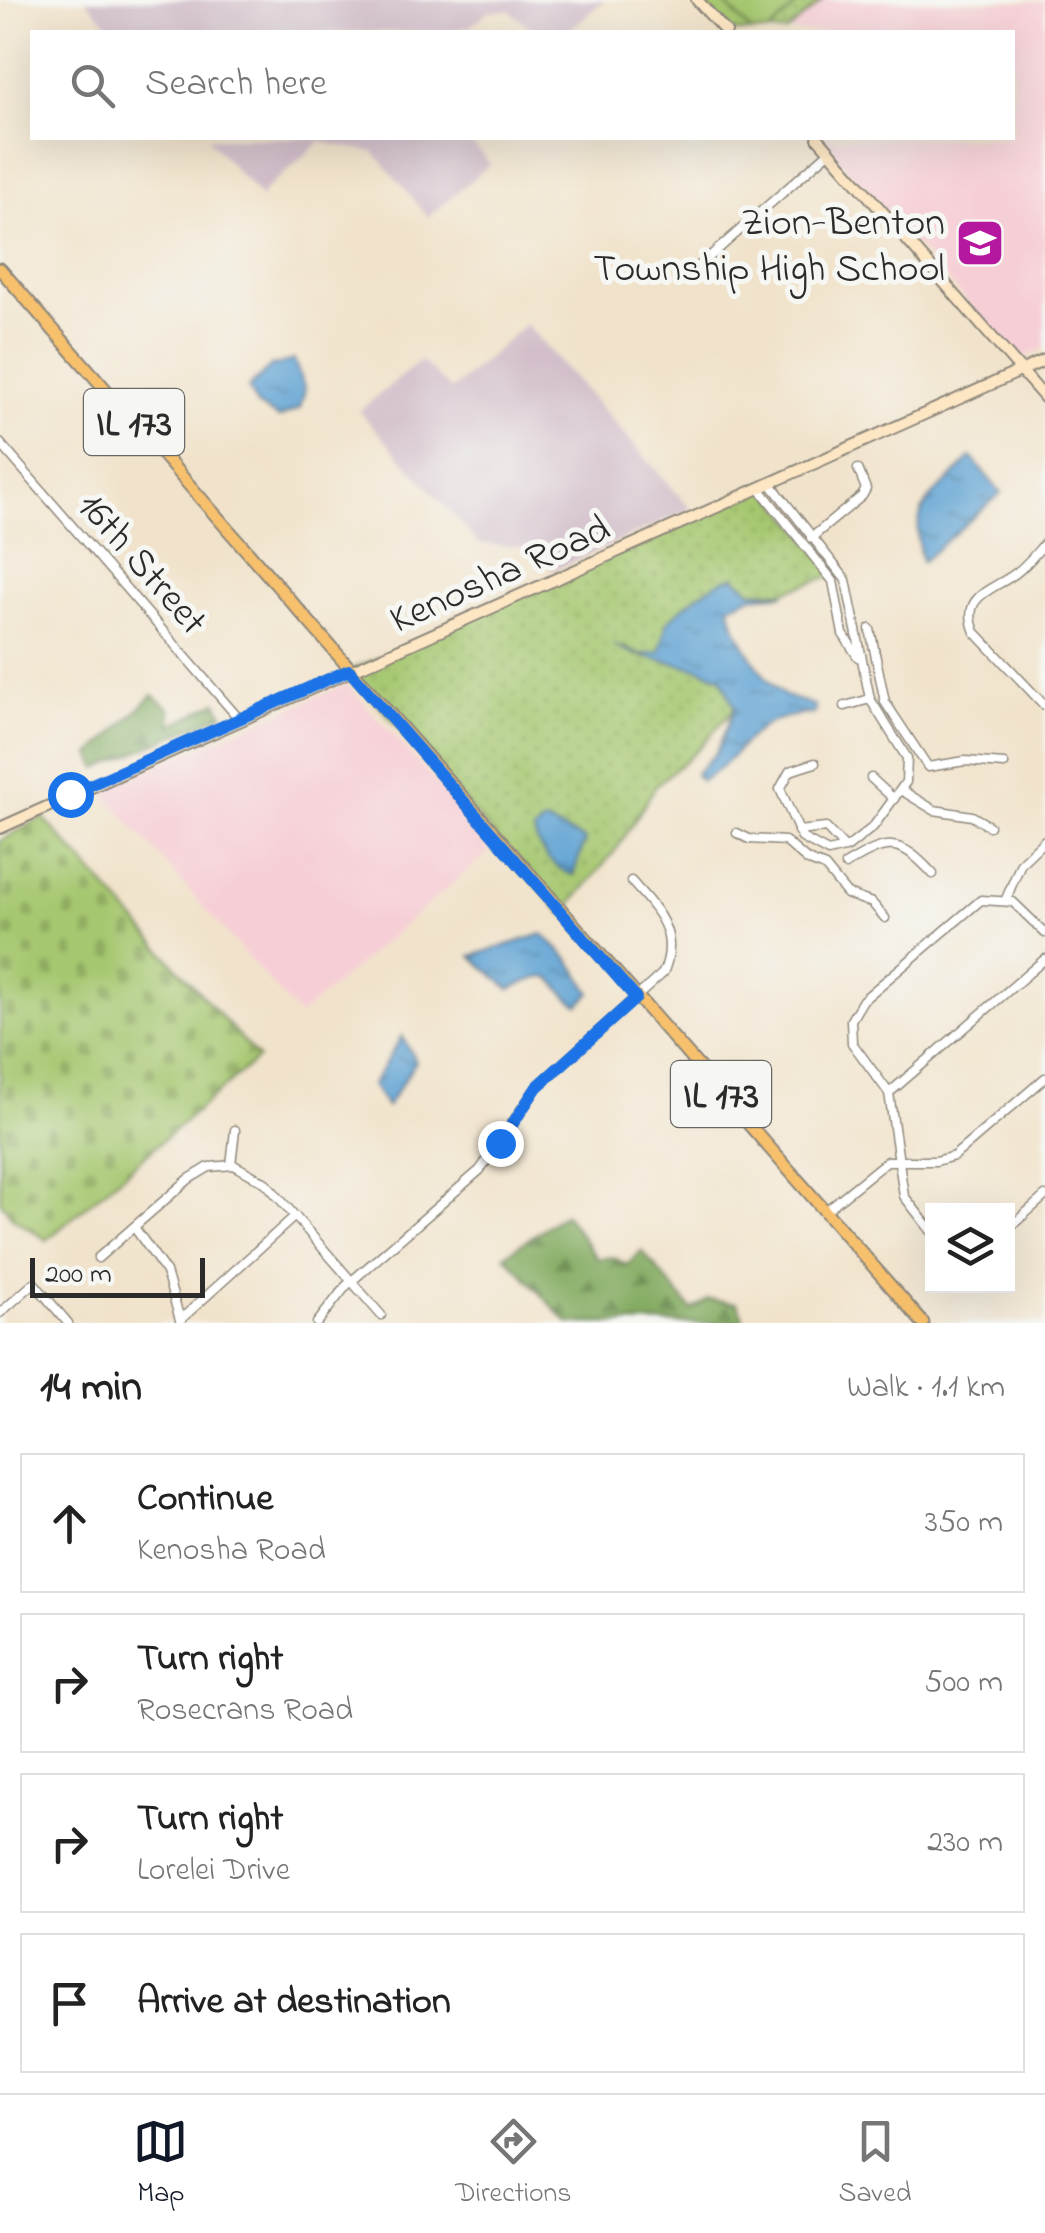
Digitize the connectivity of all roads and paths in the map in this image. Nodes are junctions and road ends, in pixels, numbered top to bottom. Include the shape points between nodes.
1 (697, 0) edge
2 (724, 30) edge
3 (820, 140) edge
4 (830, 151) junction
5 (699, 266) dead end
6 (0, 269) edge
7 (1045, 360) edge
8 (1022, 370) junction
9 (1045, 398) edge
10 (0, 444) edge
11 (858, 469) dead end
12 (764, 486) junction
13 (810, 538) junction
14 (1045, 542) edge
15 (870, 629) dead end
16 (858, 656) junction
17 (349, 670) junction
18 (870, 699) junction
19 (845, 706) dead end
20 (1045, 706) edge
21 (242, 721) junction
22 (901, 725) junction
23 (890, 734) junction
24 (816, 762) dead end
25 (1004, 764) dead end
26 (871, 778) dead end
27 (901, 790) junction
28 (894, 800) junction
29 (989, 826) dead end
30 (874, 827) junction
31 (0, 828) edge
32 (798, 831) junction
33 (737, 833) dead end
34 (1045, 840) edge
35 (882, 844) junction
36 (845, 848) junction
37 (816, 849) junction
38 (811, 861) junction
39 (844, 865) dead end
40 (933, 874) dead end
41 (631, 881) dead end
42 (1006, 899) junction
43 (884, 918) dead end
44 (1045, 932) edge
45 (1045, 959) edge
46 (636, 998) junction
47 (1045, 1078) edge
48 (889, 1093) junction
49 (234, 1130) dead end
50 (898, 1159) junction
51 (231, 1165) junction
52 (1045, 1196) edge
53 (824, 1212) junction
54 (296, 1216) junction
55 (925, 1223) edge
56 (1015, 1223) edge
57 (134, 1227) junction
58 (98, 1258) dead end
59 (352, 1281) junction
60 (0, 1314) edge
61 (381, 1315) dead end
62 (181, 1321) edge
63 (68, 1323) edge
64 (316, 1323) edge
65 (922, 1323) edge

1 - 2 street
3 - 4 street
4 - 5 street
4 - 8 street
6 - 17 main road, IL 173
7 - 8 street, Kenosha Road
8 - 9 street
8 - 12 street, Kenosha Road
10 - 21 street, 16th Street
11 - 13 street via 862,496
12 - 13 street
12 - 16 street via 833,580 843,634
12 - 17 street, Kenosha Road
13 - 16 street via 846,580
14 - 20 street via 1016,573 978,595 970,620
15 - 22 street via 886,702
16 - 18 street
17 - 21 street, Kenosha Road
17 - 46 main road, IL 173
18 - 19 street
18 - 23 street
21 - 31 street, Kenosha Road
22 - 23 street
22 - 25 street via 928,767
23 - 27 street via 907,758
24 - 32 street via 780,782
26 - 28 street
27 - 28 street
27 - 29 street via 934,810
28 - 30 street
30 - 35 street
30 - 36 street
32 - 36 street via 826,828
32 - 37 street
33 - 38 street via 785,841
34 - 42 street via 1020,862
35 - 39 street
35 - 40 street via 908,850
36 - 37 street
37 - 38 street
38 - 43 street via 825,867 846,894 872,902
41 - 46 street via 661,915 670,944 663,972
42 - 44 street
42 - 48 street via 968,908 858,1006 852,1043
45 - 48 street
46 - 53 main road, IL 173
46 - 59 street via 537,1087 480,1170
47 - 50 street via 954,1156
48 - 50 street
49 - 51 street
50 - 53 street via 878,1166
50 - 55 street via 904,1196
51 - 54 street via 257,1174
51 - 57 street via 198,1173
52 - 56 street
53 - 65 main road, IL 173
54 - 59 street
54 - 62 street
57 - 58 street
57 - 62 street via 166,1272
59 - 61 street
59 - 64 street
60 - 63 street via 34,1283

